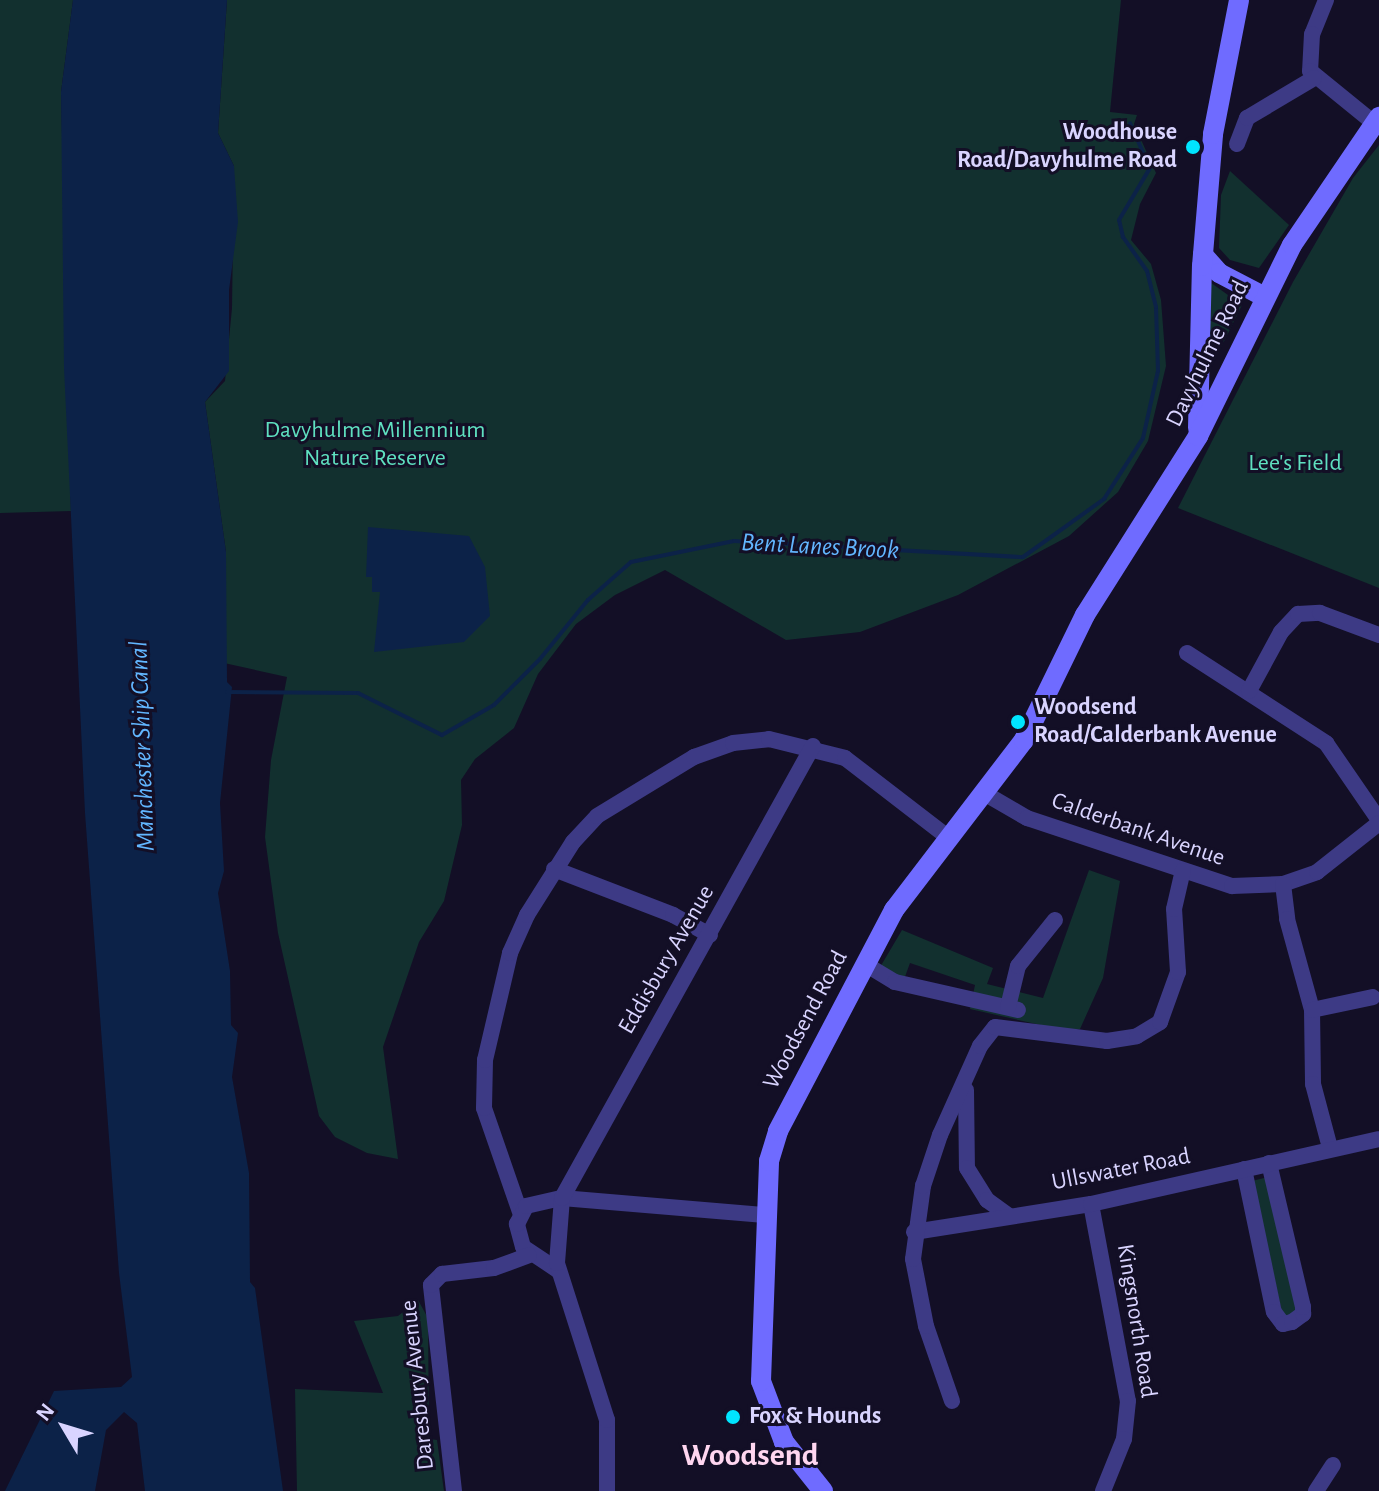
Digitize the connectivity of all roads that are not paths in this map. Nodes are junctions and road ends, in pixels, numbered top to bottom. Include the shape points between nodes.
1 (1239, 0) edge
2 (1326, 0) edge
3 (1314, 78) junction
4 (1376, 120) edge
5 (1237, 144) dead end
6 (1203, 255) junction
7 (1265, 297) junction
8 (1198, 436) junction
9 (1085, 615) joint
10 (1379, 635) edge
11 (1187, 653) dead end
12 (1249, 691) junction
13 (813, 746) junction
14 (984, 793) junction
15 (1379, 822) edge
16 (949, 838) junction
17 (554, 869) junction
18 (1183, 871) junction
19 (1283, 884) junction
20 (1055, 920) dead end
21 (710, 935) junction
22 (865, 964) junction
23 (1373, 997) dead end
24 (1312, 1010) junction
25 (968, 1073) junction
26 (1379, 1139) edge
27 (1330, 1148) junction
28 (1269, 1163) junction
29 (1244, 1169) junction
30 (562, 1198) junction
31 (1091, 1204) junction
32 (520, 1212) junction
33 (766, 1215) junction
34 (1008, 1215) junction
35 (914, 1232) junction
36 (529, 1255) junction
37 (559, 1271) junction
38 (952, 1401) dead end
39 (1333, 1465) dead end
40 (454, 1491) edge
41 (607, 1491) edge
42 (823, 1491) edge
43 (1103, 1491) edge
44 (1316, 1491) edge

1 - 6 street via 1213,134
2 - 3 street via 1309,52
3 - 4 street
3 - 5 street via 1247,118
4 - 7 street, Davyhulme Road via 1315,207
6 - 7 street via 1219,273
6 - 8 street
7 - 8 street, Davyhulme Road
8 - 9 street, Davyhulme Road
9 - 14 street, Woodsend Road via 1024,740
10 - 12 street via 1320,613 1298,614 1281,632
11 - 12 street
12 - 15 street via 1337,754
13 - 16 street via 869,773
13 - 17 street via 769,739 733,743 694,757 597,816
13 - 21 street, Eddisbury Avenue
14 - 16 street, Woodsend Road
14 - 18 street, Calderbank Avenue via 1027,818
15 - 19 street, Calderbank Avenue via 1317,872
16 - 22 street, Woodsend Road via 894,910
17 - 21 street via 673,915
17 - 32 street via 510,953 481,1084 492,1139
18 - 19 street, Calderbank Avenue via 1232,886
18 - 25 street via 1174,909 1178,972 1167,1010 1152,1030 1107,1041 995,1027
19 - 24 street
20 - 22 street via 1042,948 1013,978 1013,1008 895,982
21 - 30 street, Eddisbury Avenue
22 - 33 street, Woodsend Road via 778,1131 769,1161
23 - 24 street
24 - 27 street via 1313,1084
25 - 34 street via 963,1115 967,1168 987,1200
25 - 35 street via 936,1148
26 - 27 street, Ullswater Road
27 - 28 street, Ullswater Road
28 - 29 street, Ullswater Road
28 - 29 street via 1303,1307 1303,1314 1292,1322 1283,1324 1274,1312
29 - 31 street, Ullswater Road
30 - 32 street
30 - 33 street
30 - 37 street, Eddisbury Avenue via 555,1237
31 - 34 street, Ullswater Road
31 - 43 street, Kingsnorth Road via 1128,1401 1124,1439
32 - 36 street via 519,1235
33 - 42 street, Woodsend Road via 761,1381 784,1442
34 - 35 street, Ullswater Road
35 - 38 street via 923,1314
36 - 37 street
36 - 40 street, Daresbury Avenue via 494,1268 442,1274 431,1285
37 - 41 street, Eddisbury Avenue via 607,1420
39 - 44 street

